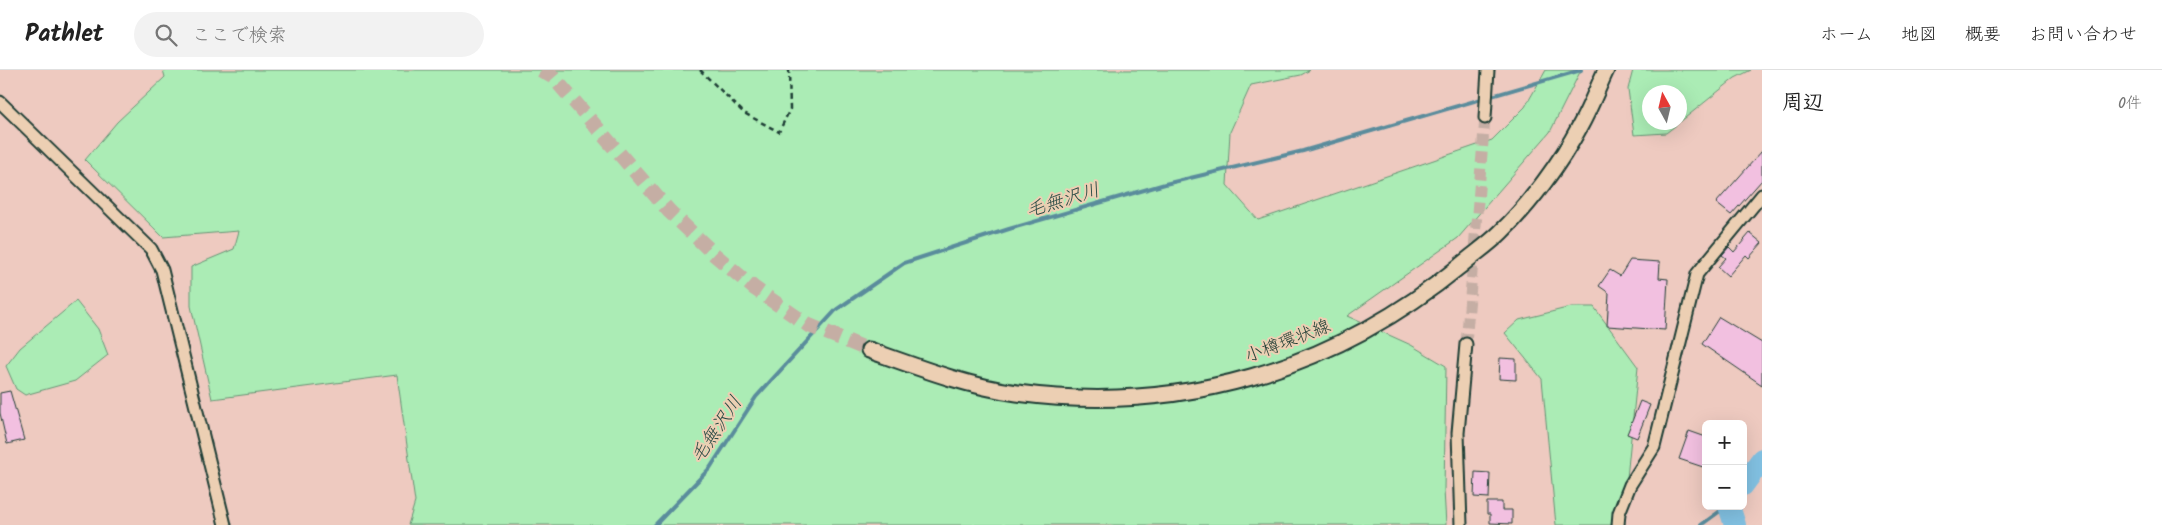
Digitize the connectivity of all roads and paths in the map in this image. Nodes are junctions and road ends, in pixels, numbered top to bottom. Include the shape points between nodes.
1 (700, 70) edge
2 (789, 70) edge
3 (1488, 70) edge
4 (1606, 70) edge
5 (0, 102) edge
6 (1485, 118) tunnel mouth
7 (1762, 195) edge
8 (1466, 344) tunnel mouth
9 (869, 350) tunnel mouth
10 (225, 525) edge
11 (1461, 525) edge
12 (1618, 525) edge

1 - 2 path via 738,108 779,132 790,108
3 - 6 street
4 - 9 main road, 小樽環状線 via 1580,126 1543,182 1501,232 1431,290 1372,327 1319,353 1263,374 1212,388 1147,397 1079,398 1015,392 946,377
5 - 10 street via 151,249 162,270
7 - 12 street via 1696,274 1654,447 1630,485
8 - 11 street via 1458,433

